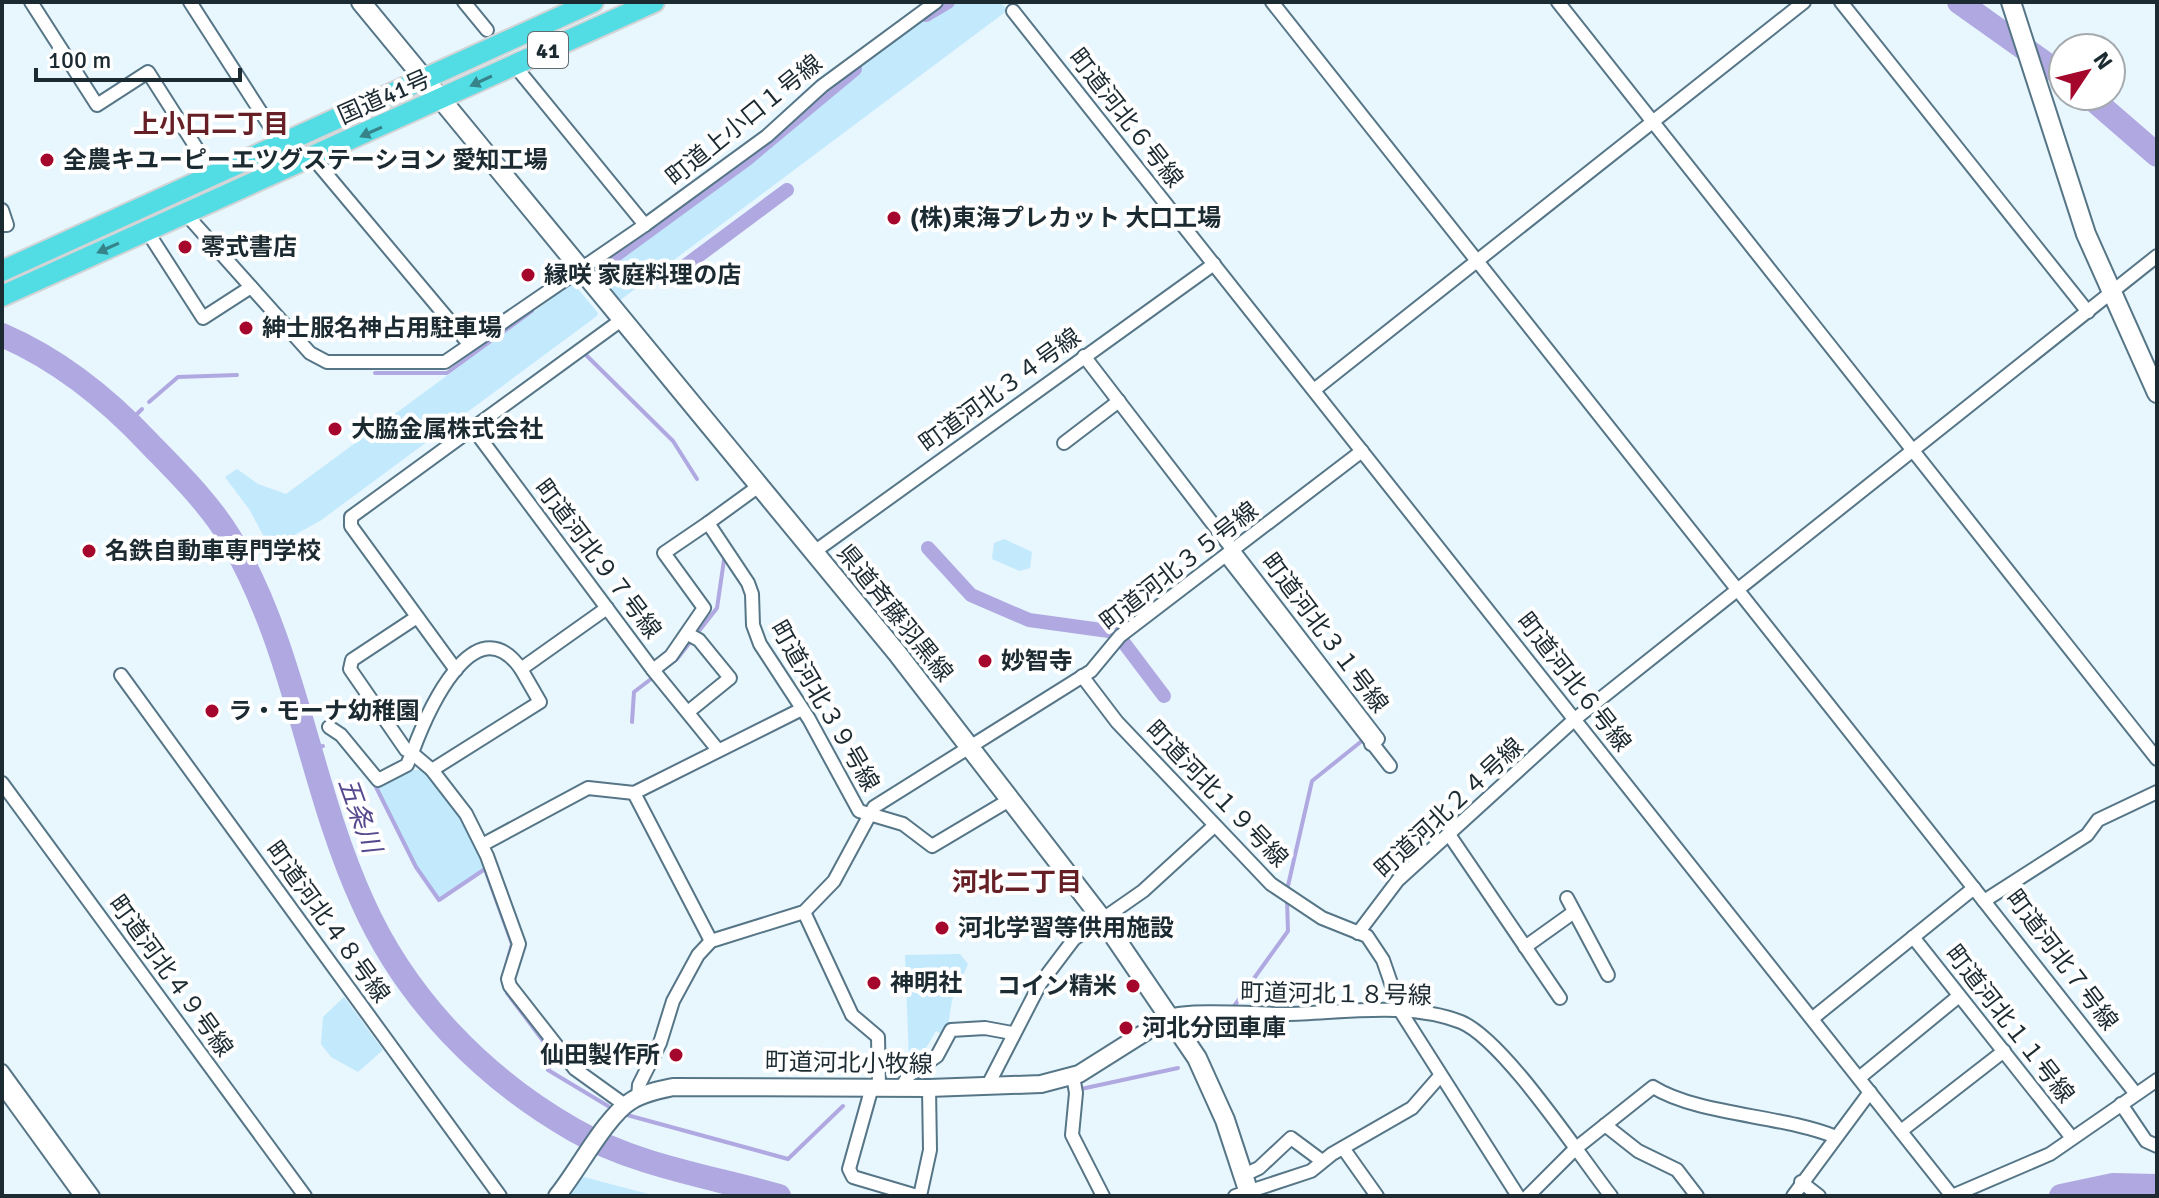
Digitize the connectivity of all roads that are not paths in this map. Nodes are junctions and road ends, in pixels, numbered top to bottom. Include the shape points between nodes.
1 (31, 2) edge
2 (190, 2) edge
3 (361, 2) edge
4 (464, 2) edge
5 (593, 2) edge
6 (654, 2) edge
7 (936, 2) edge
8 (1272, 2) edge
9 (1558, 2) edge
10 (1804, 2) edge
11 (1841, 2) edge
12 (2013, 8) edge
13 (1013, 11) dead end
14 (487, 30) dead end
15 (515, 66) junction
16 (426, 79) junction
17 (443, 99) junction
18 (1654, 121) junction
19 (282, 145) junction
20 (199, 152) dead end
21 (313, 158) junction
22 (2, 210) edge
23 (185, 213) junction
24 (4, 225) edge
25 (645, 225) junction
26 (147, 231) junction
27 (2157, 256) edge
28 (1478, 261) junction
29 (1214, 264) junction
30 (578, 269) junction
31 (2, 271) edge
32 (251, 287) junction
33 (2111, 294) junction
34 (2, 296) edge
35 (2088, 312) junction
36 (620, 321) junction
37 (469, 344) junction
38 (1084, 356) junction
39 (1314, 390) junction
40 (2157, 393) edge
41 (1119, 401) junction
42 (472, 427) junction
43 (1064, 443) dead end
44 (1362, 451) junction
45 (1912, 451) junction
46 (759, 486) junction
47 (708, 523) junction
48 (814, 552) junction
49 (1230, 553) junction
50 (1738, 589) junction
51 (607, 608) junction
52 (417, 617) junction
53 (688, 634) junction
54 (521, 669) junction
55 (456, 670) junction
56 (653, 670) junction
57 (121, 675) dead end
58 (1082, 676) junction
59 (802, 709) junction
60 (688, 712) junction
61 (1575, 719) junction
62 (329, 727) dead end
63 (970, 745) junction
64 (718, 750) junction
65 (412, 753) junction
66 (2157, 759) edge
67 (1390, 766) dead end
68 (432, 770) junction
69 (2, 783) edge
70 (2157, 792) edge
71 (634, 793) junction
72 (1011, 799) junction
73 (867, 816) junction
74 (1213, 827) junction
75 (1450, 836) junction
76 (482, 845) junction
77 (1974, 888) junction
78 (1567, 898) dead end
79 (1984, 901) junction
80 (804, 912) junction
81 (1574, 912) junction
82 (1103, 920) junction
83 (1358, 933) junction
84 (1913, 937) junction
85 (711, 941) junction
86 (1525, 947) junction
87 (1608, 975) dead end
88 (1959, 996) junction
89 (1560, 998) dead end
90 (1401, 1012) junction
91 (1171, 1016) junction
92 (1813, 1018) junction
93 (1012, 1033) junction
94 (2004, 1051) junction
95 (2, 1071) edge
96 (1073, 1076) junction
97 (1440, 1076) junction
98 (1859, 1078) junction
99 (2157, 1080) edge
100 (2, 1087) edge
101 (876, 1087) junction
102 (987, 1087) junction
103 (901, 1088) junction
104 (929, 1088) junction
105 (1870, 1092) junction
106 (2136, 1094) junction
107 (632, 1101) junction
108 (2121, 1104) junction
109 (1605, 1125) junction
110 (1901, 1131) junction
111 (1836, 1137) junction
112 (2072, 1138) junction
113 (2157, 1146) edge
114 (1343, 1148) junction
115 (1575, 1149) junction
116 (1322, 1161) junction
117 (1801, 1182) junction
118 (1244, 1189) edge
119 (81, 1196) edge
120 (93, 1196) edge
121 (305, 1196) edge
122 (500, 1196) edge
123 (557, 1196) edge
124 (918, 1196) edge
125 (1103, 1196) edge
126 (1377, 1196) edge
127 (1518, 1196) edge
128 (1528, 1196) edge
129 (1611, 1196) edge
130 (1697, 1196) edge
131 (1793, 1196) edge
132 (1819, 1196) edge

1 - 20 street via 97,105 148,72
2 - 19 street
3 - 16 main road, 県道斉藤羽黒線
4 - 14 street
5 - 16 highway, 国道41号 / 41
6 - 15 highway, 国道41号 / 41
7 - 25 street, 町道上小口１号線
8 - 28 street
9 - 18 street
10 - 18 street
11 - 35 street
12 - 33 main road via 2086,234
13 - 29 street, 町道河北６号線
15 -> 17 highway, 国道41号 / 41
15 - 25 street
16 - 17 main road, 県道斉藤羽黒線
16 - 19 highway, 国道41号 / 41
17 -> 21 highway, 国道41号 / 41
17 - 30 main road, 県道斉藤羽黒線
18 - 28 street
18 - 45 street
19 - 31 highway, 国道41号 / 41
21 - 23 highway, 国道41号 / 41
21 - 37 street
22 - 24 street
23 - 26 highway, 国道41号 / 41
23 - 32 street, 町道上小口１号線
25 - 30 street, 町道上小口１号線
26 - 32 street via 203,318
26 -> 34 highway, 国道41号 / 41
27 - 33 street, 町道河北２４号線
28 - 39 street
28 - 50 street
29 - 38 street, 町道河北３４号線
29 - 39 street, 町道河北６号線
30 - 36 main road, 県道斉藤羽黒線
30 - 37 street, 町道上小口１号線
32 - 37 street, 町道上小口１号線 via 310,353 327,362 445,362
33 - 35 street, 町道河北２４号線
33 - 40 main road
35 - 45 street, 町道河北２４号線
36 - 42 street
36 - 46 main road, 県道斉藤羽黒線
38 - 41 street, 町道河北３１号線
38 - 48 street, 町道河北３４号線
39 - 44 street, 町道河北６号線
41 - 43 street
41 - 49 street, 町道河北３１号線
42 - 51 street, 町道河北９７号線
42 - 52 street via 353,515 351,526
44 - 49 street, 町道河北３５号線
44 - 61 street, 町道河北６号線
45 - 50 street, 町道河北２４号線
45 - 66 street
46 - 47 street
46 - 48 main road, 県道斉藤羽黒線
47 - 53 street, 町道河北９７号線 via 664,553 704,608
47 - 59 street, 町道河北３９号線 via 748,583 760,644
48 - 63 main road, 県道斉藤羽黒線
49 - 58 street, 町道河北３５号線 via 1120,636
49 - 67 street, 町道河北３１号線
50 - 61 street, 町道河北２４号線
50 - 77 street
51 - 54 street
51 - 56 street, 町道河北９７号線
52 - 55 street
52 - 65 street via 352,660 350,669
53 - 56 street, 町道河北９７号線
53 - 60 street via 730,678
54 - 55 street via 481,646
54 - 68 street via 540,702
55 - 65 street
56 - 60 street
57 - 122 street, 町道河北４８号線
58 - 63 street, 町道河北３５号線
58 - 74 street, 町道河北１９号線
59 - 64 street
59 - 73 street, 町道河北３９号線 via 840,781
60 - 64 street
61 - 75 street, 町道河北２４号線
61 - 92 street, 町道河北６号線
62 - 65 street via 378,780 407,765
63 - 72 main road, 県道斉藤羽黒線
63 - 73 street, 町道河北３５号線
64 - 71 street
65 - 68 street
68 - 76 street
69 - 121 street, 町道河北４９号線
70 - 79 street, 町道河北７号線 via 2098,820 2087,835
71 - 76 street via 588,788
71 - 85 street
72 - 73 street, 町道河北３９号線 via 932,846 903,824
72 - 82 main road, 県道斉藤羽黒線
73 - 80 street, 町道河北３５号線 via 834,881
74 - 82 street via 1168,871
74 - 83 street, 町道河北１９号線 via 1271,884 1322,918
75 - 83 street, 町道河北２４号線 via 1398,880
75 - 86 street
76 - 107 street via 519,944 510,986 575,1069
77 - 79 street
77 - 84 street
78 - 81 street
79 - 106 street, 町道河北７号線
80 - 85 street, 町道河北３５号線
80 - 101 street via 852,1015 878,1037
81 - 86 street
81 - 87 street
82 - 91 main road, 県道斉藤羽黒線
82 - 93 street via 1082,932 1046,973
83 - 90 street, 町道河北１９号線 via 1367,936 1383,960
84 - 88 street, 町道河北１１号線
84 - 92 street
85 - 107 street via 673,1001
86 - 89 street
88 - 94 street, 町道河北１１号線
88 - 98 street
90 - 91 street, 町道河北１８号線 via 1181,1011
90 - 97 street, 町道河北１９号線
90 - 115 street, 町道河北１８号線 via 1444,1017 1486,1037
91 - 96 street, 町道河北小牧線
91 - 118 main road, 県道斉藤羽黒線 via 1216,1098
92 - 98 street, 町道河北６号線
93 - 102 street
93 - 103 street via 951,1030 937,1056 908,1076
94 - 110 street
94 - 112 street, 町道河北１１号線
95 - 120 street
96 - 102 street, 町道河北小牧線
96 - 125 street via 1072,1135
97 - 114 street via 1412,1108
97 - 127 street, 町道河北１９号線
98 - 105 street, 町道河北６号線
99 - 106 street, 町道河北６号線
100 - 119 street
101 - 103 street, 町道河北小牧線
101 - 107 street, 町道河北小牧線 via 673,1087
101 - 124 street via 849,1169 853,1177
102 - 104 street, 町道河北小牧線
103 - 104 street, 町道河北小牧線
104 - 124 street via 930,1150
105 - 110 street, 町道河北６号線
105 - 111 street
106 - 108 street, 町道河北６号線
107 - 123 street
108 - 112 street, 町道河北６号線
108 - 113 street via 2146,1141
109 - 111 street via 1653,1087 1677,1099
109 - 115 street
109 - 130 street via 1638,1151 1677,1170
110 - 112 street, 町道河北６号線 via 1952,1196 2050,1154
111 - 117 street
114 - 116 street
114 - 126 street
115 - 128 street
115 - 129 street, 町道河北１８号線
116 - 118 street via 1301,1177
116 - 118 street via 1291,1138
117 - 131 street
117 - 132 street

